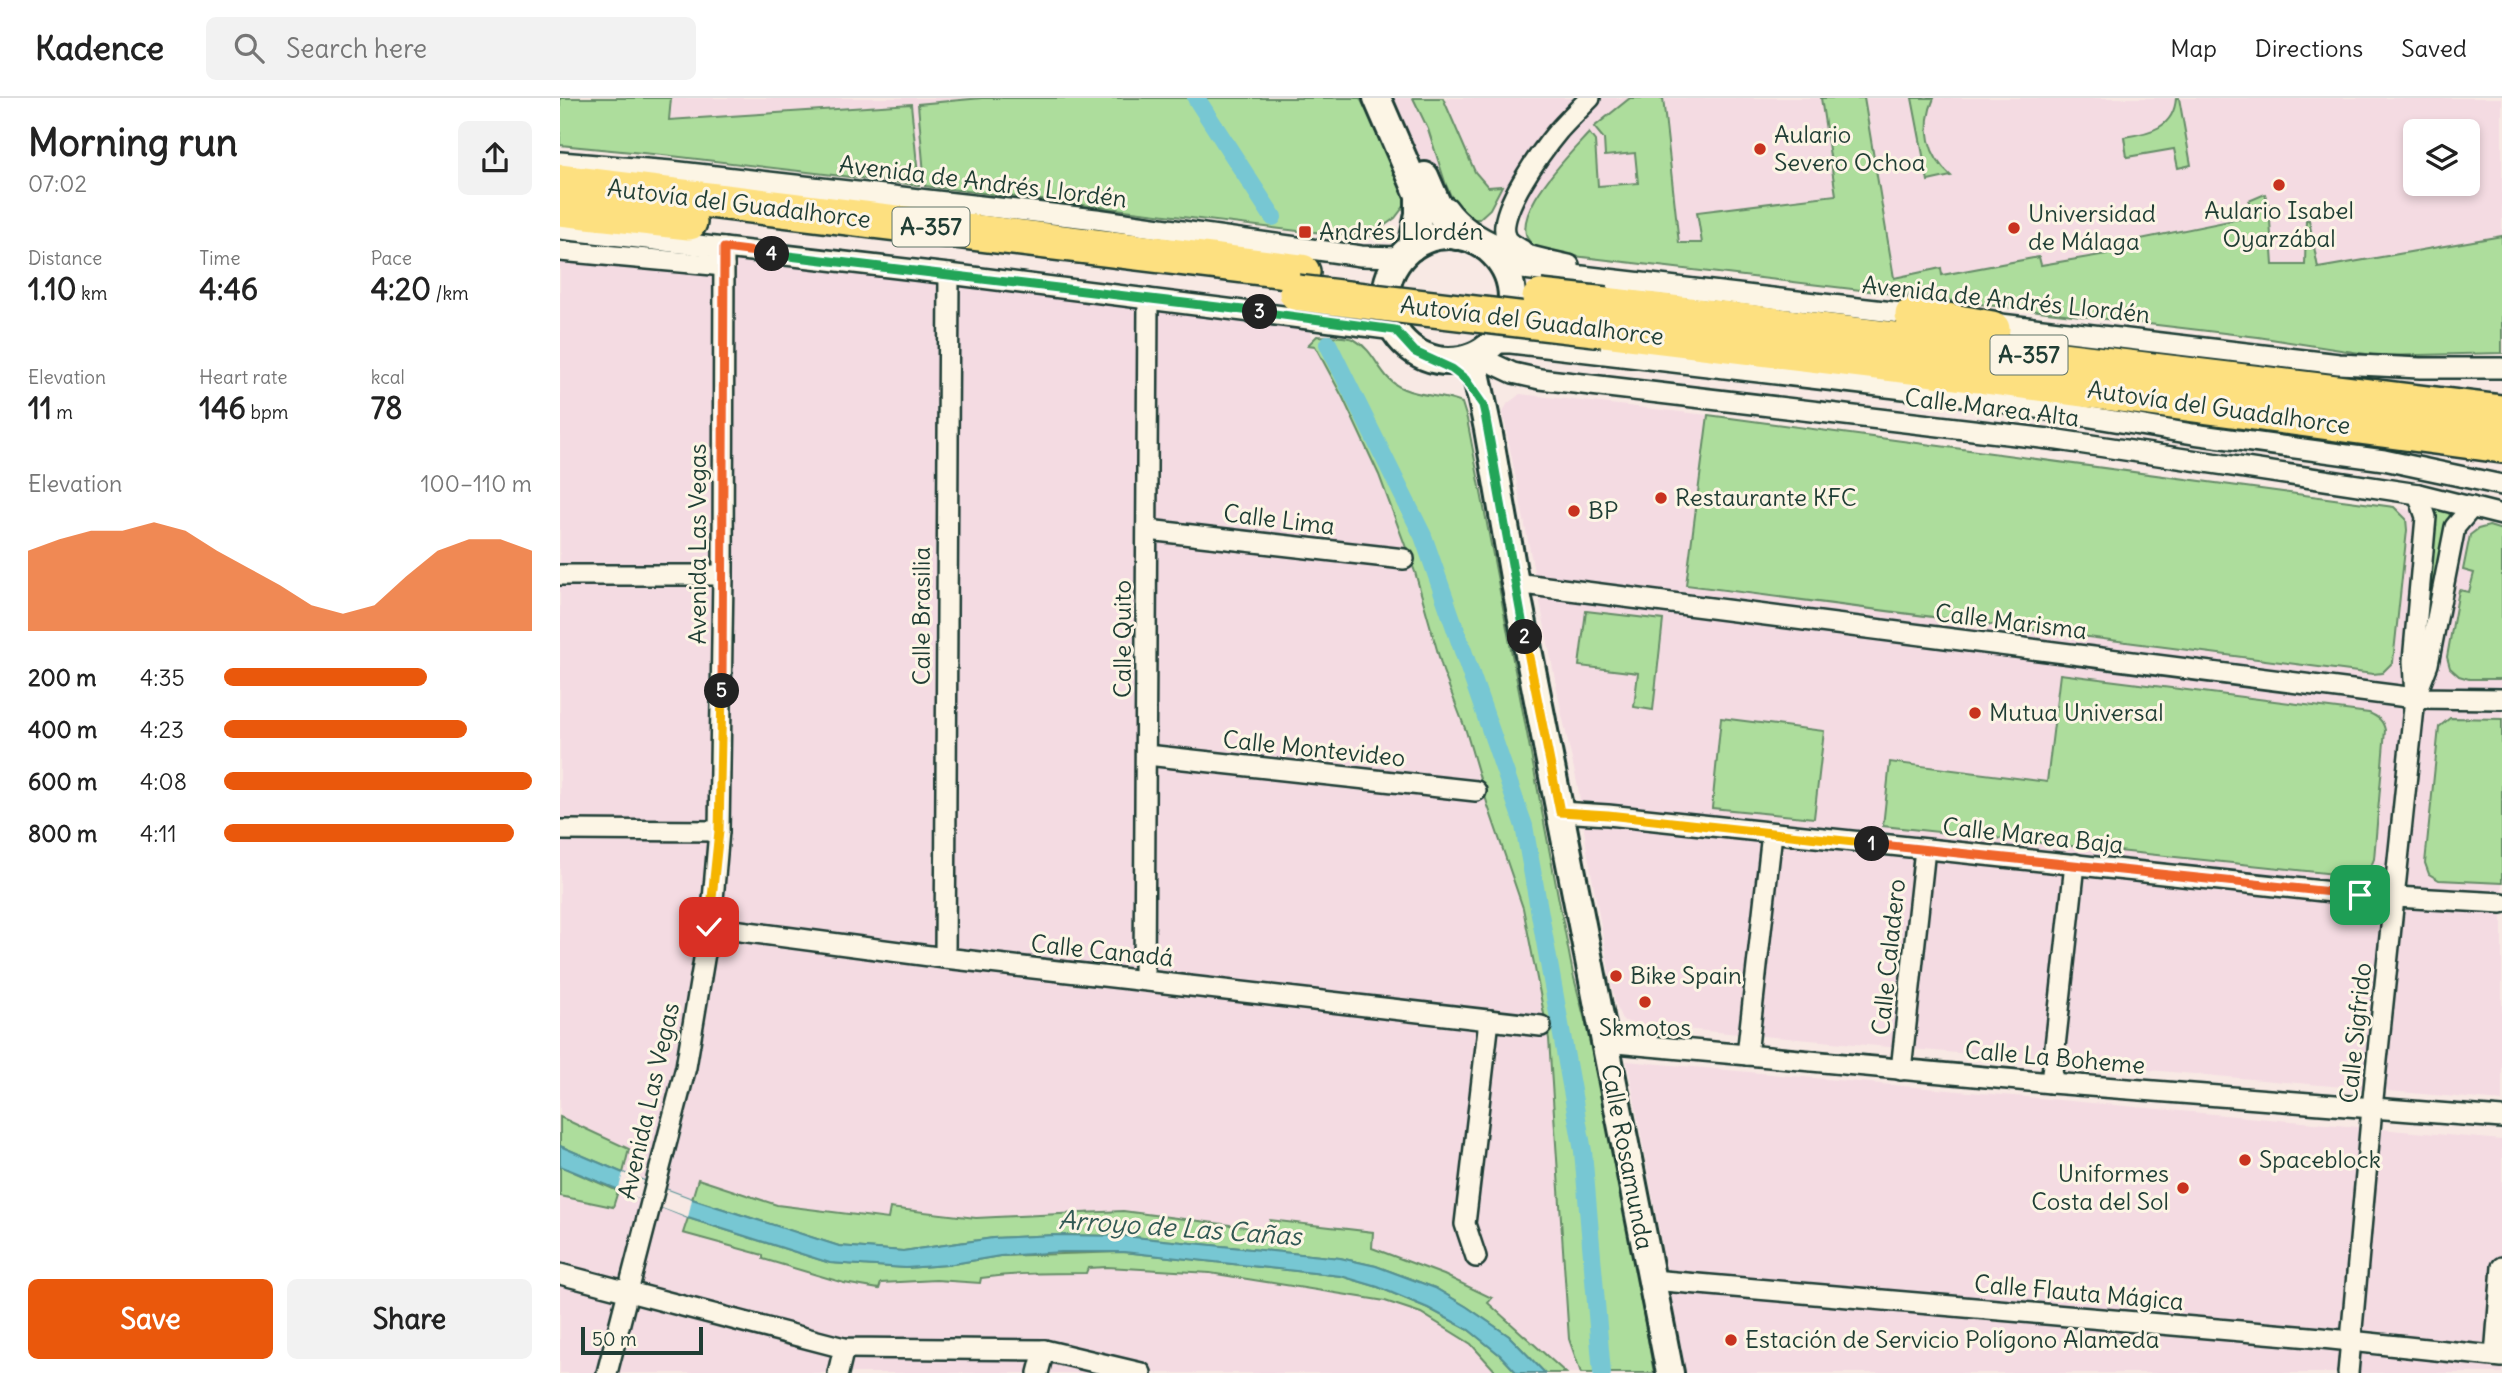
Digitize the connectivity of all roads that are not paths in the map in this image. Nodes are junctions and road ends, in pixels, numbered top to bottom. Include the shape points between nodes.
1 (1377, 98) edge
2 (1390, 98) edge
3 (1590, 98) edge
4 (560, 162) edge
5 (1421, 167) junction
6 (560, 169) edge
7 (671, 171) junction
8 (560, 182) edge
9 (560, 208) edge
10 (560, 229) edge
11 (1457, 236) junction
12 (560, 251) edge
13 (1406, 252) junction
14 (724, 257) junction
15 (1533, 257) junction
16 (1505, 267) junction
17 (949, 274) junction
18 (1299, 283) junction
19 (1680, 288) junction
20 (1148, 299) junction
21 (1913, 315) junction
22 (1604, 317) junction
23 (1395, 330) junction
24 (1481, 352) junction
25 (1441, 362) junction
26 (2502, 368) edge
27 (1964, 396) junction
28 (1483, 405) junction
29 (2451, 407) junction
30 (2502, 413) edge
31 (2358, 427) junction
32 (2502, 445) edge
33 (2502, 485) edge
34 (2418, 494) junction
35 (2472, 507) junction
36 (2502, 515) edge
37 (1148, 530) junction
38 (1404, 559) dead end
39 (560, 575) edge
40 (723, 575) junction
41 (1515, 583) junction
42 (2415, 698) junction
43 (2502, 699) edge
44 (1147, 755) junction
45 (1476, 791) dead end
46 (1560, 812) junction
47 (560, 830) edge
48 (719, 831) junction
49 (1772, 833) junction
50 (1925, 849) junction
51 (2075, 864) junction
52 (2396, 898) junction
53 (2502, 903) edge
54 (709, 927) junction
55 (945, 958) junction
56 (1144, 979) junction
57 (1489, 1020) junction
58 (1541, 1026) dead end
59 (1605, 1042) junction
60 (1747, 1055) junction
61 (1901, 1070) junction
62 (2051, 1083) junction
63 (2372, 1108) junction
64 (2502, 1118) edge
65 (1476, 1257) dead end
66 (2502, 1267) edge
67 (560, 1274) edge
68 (1652, 1280) junction
69 (626, 1292) junction
70 (2351, 1341) junction
71 (844, 1348) junction
72 (1044, 1350) junction
73 (2498, 1356) edge
74 (607, 1373) edge
75 (838, 1373) edge
76 (1038, 1373) edge
77 (1140, 1373) edge
78 (1670, 1373) edge
79 (2348, 1373) edge

1 - 13 main road via 1419,194 1419,214
2 - 5 main road
3 - 15 street via 1558,131 1511,204 1505,230 1508,239
4 - 7 street, Avenida de Andrés Llordén
5 - 11 main road via 1444,220
5 - 15 street via 1458,220 1500,246
6 - 7 highway
7 - 13 street, Avenida de Andrés Llordén via 1096,219 1361,256
8 - 18 highway, Autovía del Guadalhorce / A-357
9 - 18 highway, Autovía del Guadalhorce / A-357
10 - 14 street
11 - 13 main road via 1431,238
11 - 16 main road via 1488,248
12 - 14 street
13 - 23 main road via 1388,281 1386,294
14 - 17 street
14 - 40 street, Avenida Las Vegas
15 - 19 street
16 - 19 street, Avenida de Andrés Llordén
16 - 24 main road via 1510,281 1508,323
17 - 20 street
17 - 55 street, Calle Brasilia
18 - 22 highway, Autovía del Guadalhorce / A-357, bridge
19 - 21 street, Avenida de Andrés Llordén
20 - 23 street
20 - 37 street, Calle Quito
21 - 26 street, Avenida de Andrés Llordén via 2339,364
21 - 29 highway
22 - 29 highway, Autovía del Guadalhorce / A-357
22 - 31 highway, Autovía del Guadalhorce / A-357 via 1918,367
23 - 25 main road via 1415,352
24 - 25 main road
24 - 27 street via 1511,343
24 - 28 main road, Calle Rosamunda via 1475,369
24 - 34 street, Calle Marea Alta via 1513,373 1540,379 2058,440
25 - 28 main road, Calle Rosamunda via 1465,379
27 - 31 highway
27 - 33 street via 2384,460
28 - 41 main road, Calle Rosamunda
29 - 30 highway, Autovía del Guadalhorce / A-357
31 - 32 highway, Autovía del Guadalhorce / A-357
34 - 35 street, Calle Marea Alta
34 - 42 street, Calle Sigfrido via 2426,517 2413,661
35 - 36 street, Calle Marea Alta
35 - 42 street, Calle Sigfrido via 2455,527 2428,664
37 - 38 street, Calle Lima
37 - 44 street, Calle Quito
39 - 40 street
40 - 48 street, Avenida Las Vegas
41 - 42 street, Calle Marisma
41 - 46 main road, Calle Rosamunda
42 - 43 street, Calle Marisma
42 - 52 street, Calle Sigfrido
44 - 45 street, Calle Montevideo
44 - 56 street, Calle Quito
46 - 49 street, Calle Marea Baja
46 - 59 main road, Calle Rosamunda
47 - 48 street
48 - 54 street, Avenida Las Vegas
49 - 50 street, Calle Marea Baja
49 - 60 street
50 - 51 street, Calle Marea Baja
50 - 61 street, Calle Caladero
51 - 52 street, Calle Marea Baja
51 - 62 street
52 - 53 street, Calle Marea Baja
52 - 63 street, Calle Sigfrido
54 - 55 street, Calle Canadá
54 - 69 street, Avenida Las Vegas via 687,1067
55 - 56 street, Calle Canadá
56 - 57 street, Calle Canadá
57 - 58 street, Calle Canadá
57 - 65 street via 1465,1224
59 - 60 street, Calle La Boheme
59 - 68 main road, Calle Rosamunda
60 - 61 street, Calle La Boheme
61 - 62 street, Calle La Boheme
62 - 63 street, Calle La Boheme
63 - 64 street, Calle La Boheme
63 - 70 street, Calle Sigfrido
66 - 73 street
67 - 69 street
68 - 70 street, Calle Flauta Mágica
68 - 78 main road, Calle Rosamunda
69 - 71 street
69 - 74 street, Avenida Las Vegas
70 - 73 street, Calle Flauta Mágica
70 - 79 street, Calle Sigfrido
71 - 72 street
71 - 75 street
72 - 76 street
72 - 77 street

